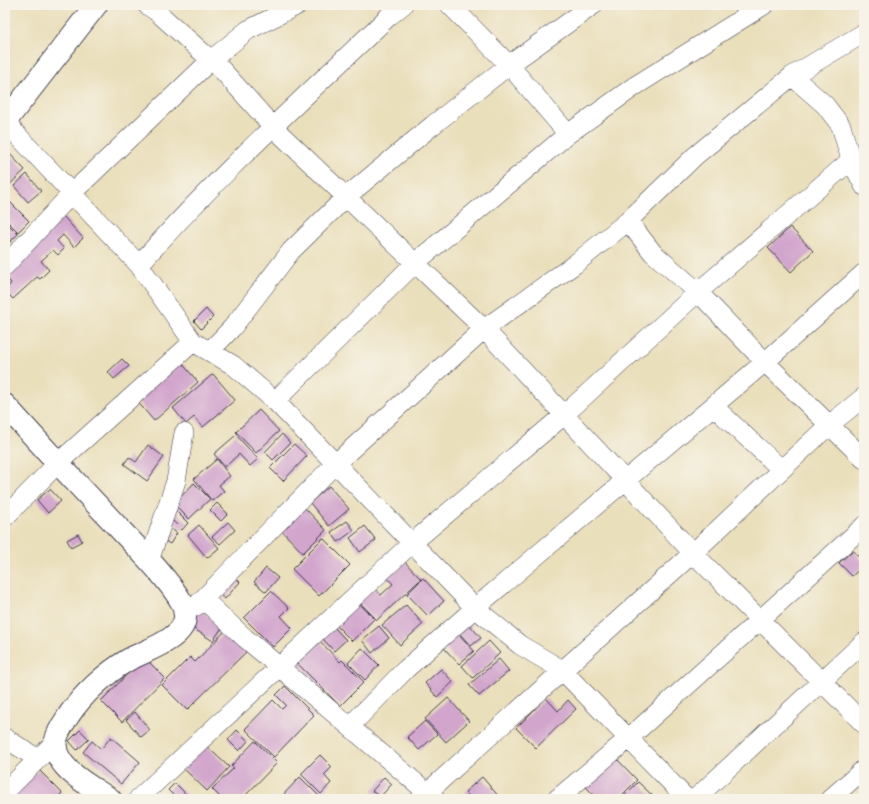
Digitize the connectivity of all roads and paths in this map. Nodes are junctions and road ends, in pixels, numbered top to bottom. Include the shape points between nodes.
1 (96, 5) edge
2 (298, 5) edge
3 (403, 5) edge
4 (450, 5) edge
5 (593, 5) edge
6 (764, 5) edge
7 (156, 7) edge
8 (864, 33) edge
9 (211, 60) junction
10 (509, 65) junction
11 (792, 76) junction
12 (6, 118) edge
13 (274, 128) junction
14 (568, 134) junction
15 (851, 160) junction
16 (864, 186) edge
17 (73, 192) junction
18 (346, 197) junction
19 (628, 221) junction
20 (415, 263) junction
21 (140, 265) junction
22 (5, 266) edge
23 (864, 273) edge
24 (698, 292) junction
25 (484, 329) junction
26 (193, 342) junction
27 (210, 351) junction
28 (765, 362) junction
29 (864, 397) edge
30 (275, 401) junction
31 (5, 405) edge
32 (713, 406) junction
33 (564, 415) junction
34 (829, 425) junction
35 (184, 433) dead end
36 (864, 459) edge
37 (336, 462) junction
38 (58, 463) junction
39 (782, 469) junction
40 (624, 480) junction
41 (5, 517) edge
42 (864, 526) edge
43 (412, 543) junction
44 (693, 553) junction
45 (149, 561) junction
46 (203, 599) junction
47 (475, 608) junction
48 (185, 617) junction
49 (760, 620) junction
50 (864, 642) edge
51 (280, 666) junction
52 (562, 670) junction
53 (820, 681) junction
54 (864, 724) edge
55 (350, 726) junction
56 (5, 738) edge
57 (629, 738) junction
58 (56, 741) junction
59 (38, 759) junction
60 (864, 769) edge
61 (5, 792) edge
62 (427, 797) edge
63 (110, 799) edge
64 (138, 799) edge
65 (557, 799) edge
66 (688, 799) edge
67 (695, 799) edge
68 (830, 799) edge

1 - 12 street
2 - 9 street via 248,30
3 - 13 street
4 - 10 street
5 - 10 street
6 - 14 street via 635,86
7 - 9 street
8 - 11 street
9 - 13 street
9 - 17 street
10 - 14 street
10 - 18 street
11 - 15 street via 825,105 841,126
11 - 19 street via 695,156
12 - 17 street
13 - 18 street
13 - 21 street via 170,231
14 - 20 street
15 - 16 street
15 - 24 street
17 - 21 street
17 - 22 street
18 - 20 street
18 - 27 street via 291,251 232,328
19 - 24 street via 653,253
19 - 25 street via 575,264
20 - 25 street
20 - 30 street
21 - 26 street
23 - 28 street
24 - 28 street
24 - 33 street
25 - 33 street
25 - 37 street
26 - 27 street
26 - 38 street
27 - 30 street via 233,365
28 - 32 street
28 - 34 street
29 - 34 street
30 - 37 street
31 - 38 street
32 - 39 street
32 - 40 street
33 - 40 street
33 - 43 street
34 - 36 street
34 - 39 street
35 - 45 street via 176,481
37 - 43 street
37 - 46 street
38 - 41 street
38 - 45 street
39 - 44 street
40 - 44 street
40 - 47 street
42 - 49 street
43 - 47 street
43 - 51 street
44 - 49 street
44 - 52 street
45 - 48 street via 182,603
46 - 48 street
46 - 51 street
47 - 52 street via 520,645
47 - 55 street via 406,669
48 - 58 street via 181,629 172,638 128,660 93,687 72,710
49 - 53 street
49 - 57 street
50 - 53 street
51 - 55 street
51 - 64 street
52 - 57 street
52 - 62 street
53 - 54 street
53 - 67 street
55 - 62 street
56 - 59 street
57 - 65 street
57 - 66 street
58 - 59 street
58 - 63 street via 58,753 72,774
59 - 61 street
60 - 68 street

